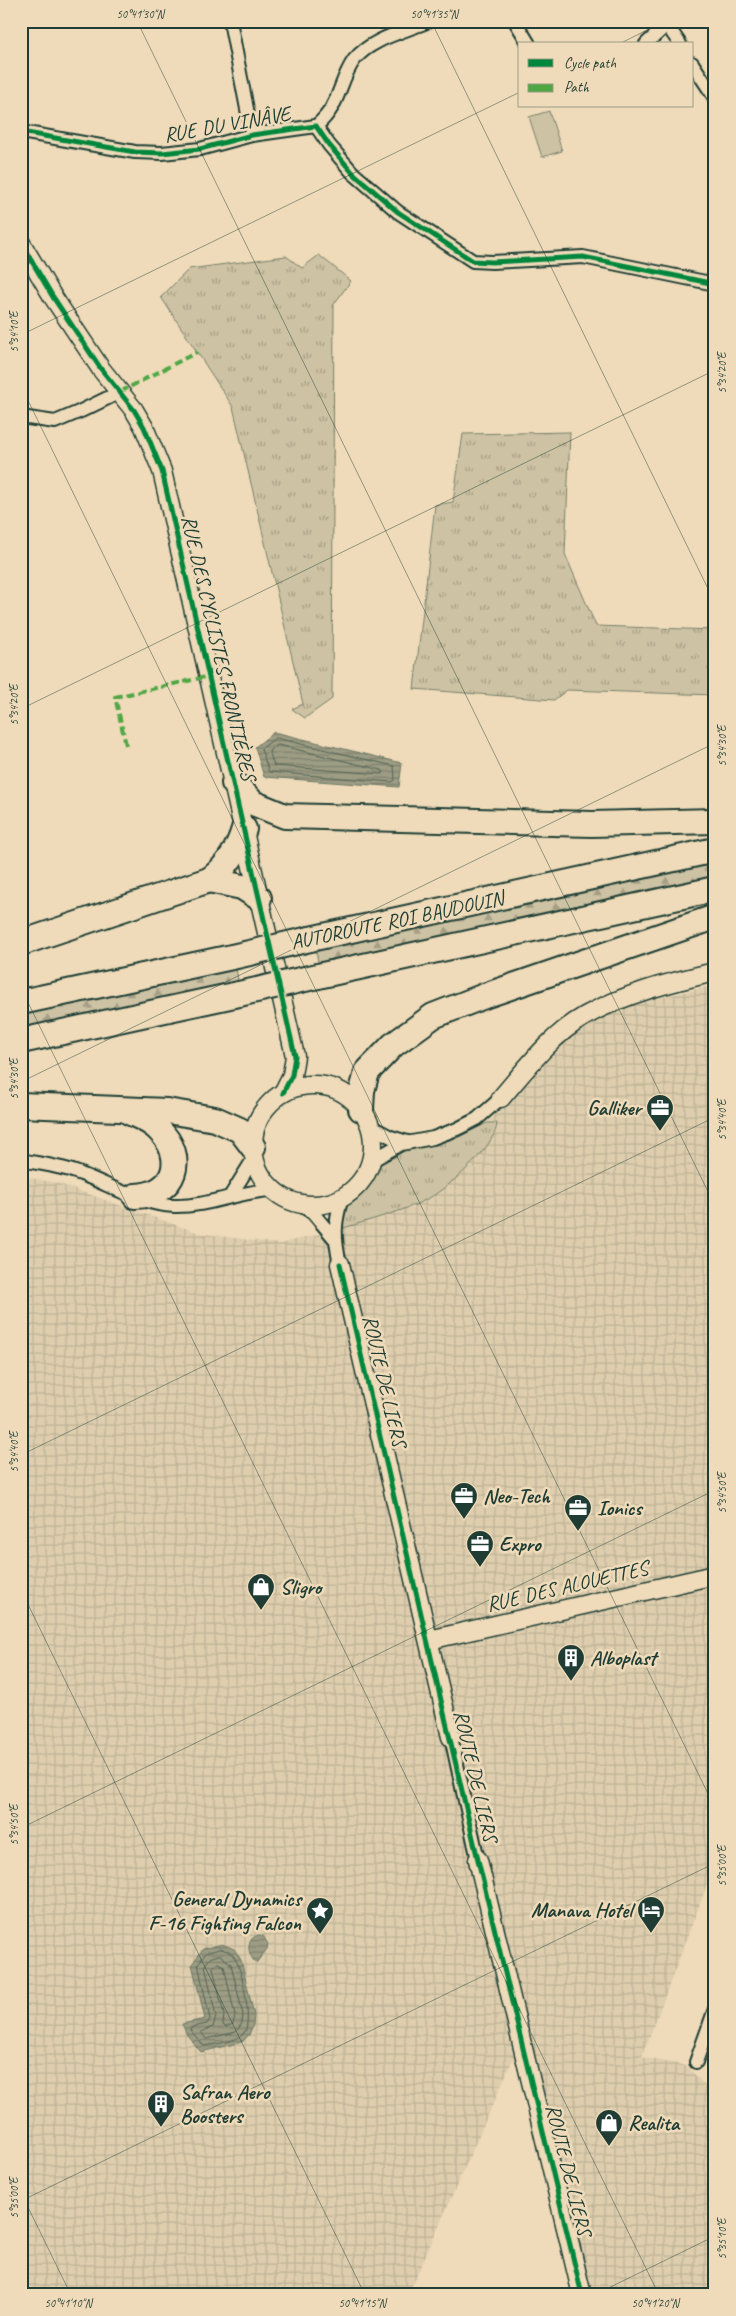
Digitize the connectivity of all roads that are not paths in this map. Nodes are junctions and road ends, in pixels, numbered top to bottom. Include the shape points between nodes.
1 (230, 21) edge
2 (429, 21) edge
3 (515, 21) edge
4 (669, 23) edge
5 (528, 42) edge
6 (648, 42) edge
7 (679, 42) edge
8 (694, 66) edge
9 (715, 98) edge
10 (316, 126) junction
11 (21, 132) edge
12 (252, 135) junction
13 (21, 243) edge
14 (715, 284) edge
15 (120, 392) junction
16 (21, 417) edge
17 (234, 783) junction
18 (286, 816) junction
19 (715, 821) edge
20 (244, 829) junction
21 (715, 850) edge
22 (249, 854) junction
23 (209, 880) junction
24 (715, 890) edge
25 (259, 898) junction
26 (715, 917) edge
27 (21, 943) edge
28 (715, 972) edge
29 (21, 1002) edge
30 (21, 1041) edge
31 (295, 1056) junction
32 (325, 1086) junction
33 (283, 1093) junction
34 (501, 1098) joint
35 (21, 1105) edge
36 (123, 1109) junction
37 (365, 1117) junction
38 (407, 1142) junction
39 (253, 1152) junction
40 (21, 1160) edge
41 (371, 1161) junction
42 (272, 1190) junction
43 (231, 1195) junction
44 (135, 1196) junction
45 (342, 1198) junction
46 (301, 1205) junction
47 (334, 1238) junction
48 (340, 1264) joint
49 (715, 1575) edge
50 (429, 1640) junction
51 (450, 1737) joint
52 (478, 1860) joint
53 (715, 2009) edge
54 (696, 2062) dead end
55 (582, 2295) edge

1 - 12 street
2 - 10 street via 376,43 359,54 331,111
3 - 5 street
4 - 6 street
4 - 7 street
8 - 9 street
10 - 12 street, RUE DU VINÂVE
10 - 14 street, RUE DU VINÂVE via 353,173 398,212 473,261 583,257
11 - 12 street, RUE DU VINÂVE via 152,153 200,148
13 - 15 street, RUE DES CYCLISTES FRONTIÈRES via 53,298
15 - 16 street via 55,422
15 - 17 street, RUE DES CYCLISTES FRONTIÈRES via 144,427 162,471
17 - 18 highway via 253,803
17 - 20 street, RUE DES CYCLISTES FRONTIÈRES
18 - 19 highway via 592,824
18 - 22 highway via 261,830
20 - 22 street, RUE DES CYCLISTES FRONTIÈRES
20 - 23 highway via 230,860
21 - 29 highway, AUTOROUTE ROI BAUDOUIN, bridge
22 - 25 street, RUE DES CYCLISTES FRONTIÈRES
23 - 25 highway via 242,887
23 - 27 highway
24 - 30 highway, AUTOROUTE ROI BAUDOUIN, bridge
25 - 31 street, RUE DES CYCLISTES FRONTIÈRES
26 - 37 highway via 433,1016 393,1045 367,1072 362,1091
28 - 34 street via 626,997 584,1016 544,1050
31 - 32 street, RUE DES CYCLISTES FRONTIÈRES
31 - 33 street, RUE DES CYCLISTES FRONTIÈRES via 292,1075
32 - 33 street via 304,1086
32 - 37 street via 345,1095
33 - 39 street via 260,1116 253,1136
34 - 38 street via 477,1119 457,1129 433,1138
35 - 36 highway
36 - 39 highway via 167,1111 223,1122 240,1130
36 - 44 highway via 158,1129 169,1143 174,1158 174,1170 166,1185 157,1192
37 - 38 street via 391,1138
37 - 41 street via 373,1145
38 - 41 street
39 - 42 street via 262,1178
39 - 43 street via 244,1177
40 - 44 street via 78,1172
41 - 45 street via 355,1189
42 - 43 street
42 - 46 street
43 - 44 street via 202,1204 174,1206
45 - 46 street via 319,1206
45 - 47 street, ROUTE DE LIERS
46 - 47 street, ROUTE DE LIERS via 313,1213
47 - 48 street, ROUTE DE LIERS
48 - 50 street, ROUTE DE LIERS
49 - 50 street, RUE DES ALOUETTES
50 - 51 street, ROUTE DE LIERS
51 - 52 street, ROUTE DE LIERS
52 - 55 street, ROUTE DE LIERS
53 - 54 street

